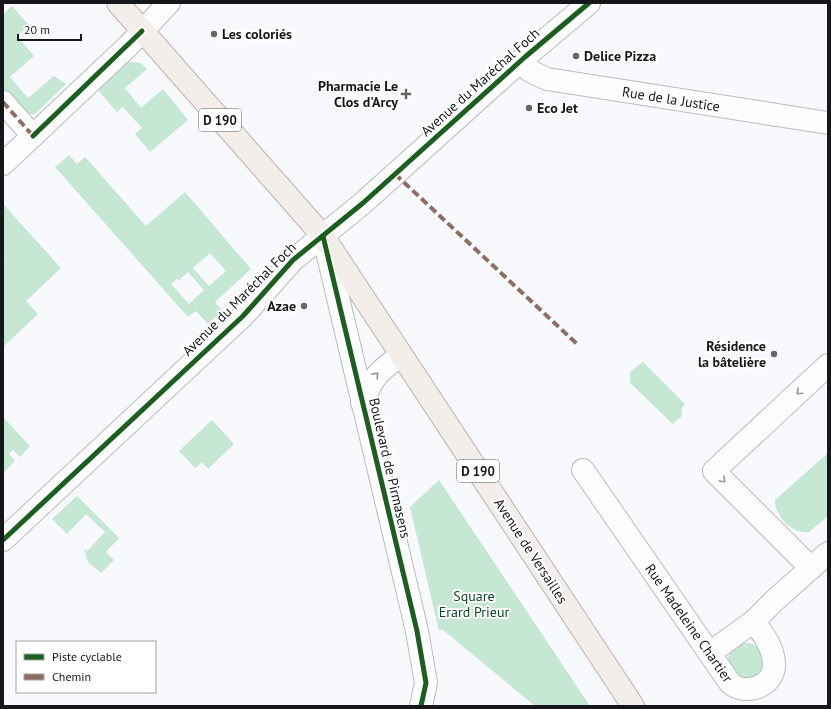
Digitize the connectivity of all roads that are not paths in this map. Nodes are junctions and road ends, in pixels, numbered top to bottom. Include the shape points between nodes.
1 (118, 3) edge
2 (169, 3) edge
3 (589, 3) edge
4 (142, 31) junction
5 (519, 62) junction
6 (3, 102) edge
7 (828, 123) edge
8 (33, 136) junction
9 (3, 164) edge
10 (323, 236) junction
11 (401, 355) junction
12 (828, 365) edge
13 (362, 403) junction
14 (583, 470) dead end
15 (3, 540) edge
16 (828, 553) edge
17 (811, 568) junction
18 (754, 621) junction
19 (710, 653) junction
20 (426, 683) junction
21 (421, 706) edge
22 (434, 706) edge
23 (633, 706) edge

1 - 4 main road, D 190
2 - 4 street
3 - 5 street, Avenue du Maréchal Foch
4 - 8 street
4 - 10 main road, D 190
5 - 7 street, Rue de la Justice via 547,79
5 - 10 street, Avenue du Maréchal Foch
6 - 8 street
8 - 9 street
10 - 11 main road, Avenue de Versailles / D 190
10 - 13 street, Boulevard de Pirmasens
10 - 15 street, Avenue du Maréchal Foch via 293,260 243,316
13 -> 11 street, Boulevard de Pirmasens via 372,380 380,370
11 - 23 main road, Avenue de Versailles / D 190
12 -> 17 street via 714,471
13 - 20 street, Boulevard de Pirmasens
14 - 19 street, Rue Madeleine Chartier
16 - 17 street
17 - 18 street
18 - 19 street
18 - 19 street, Rue Madeleine Chartier via 773,654 774,667 766,682 752,690 735,687
20 - 21 street, Boulevard de Pirmasens
20 - 22 street

